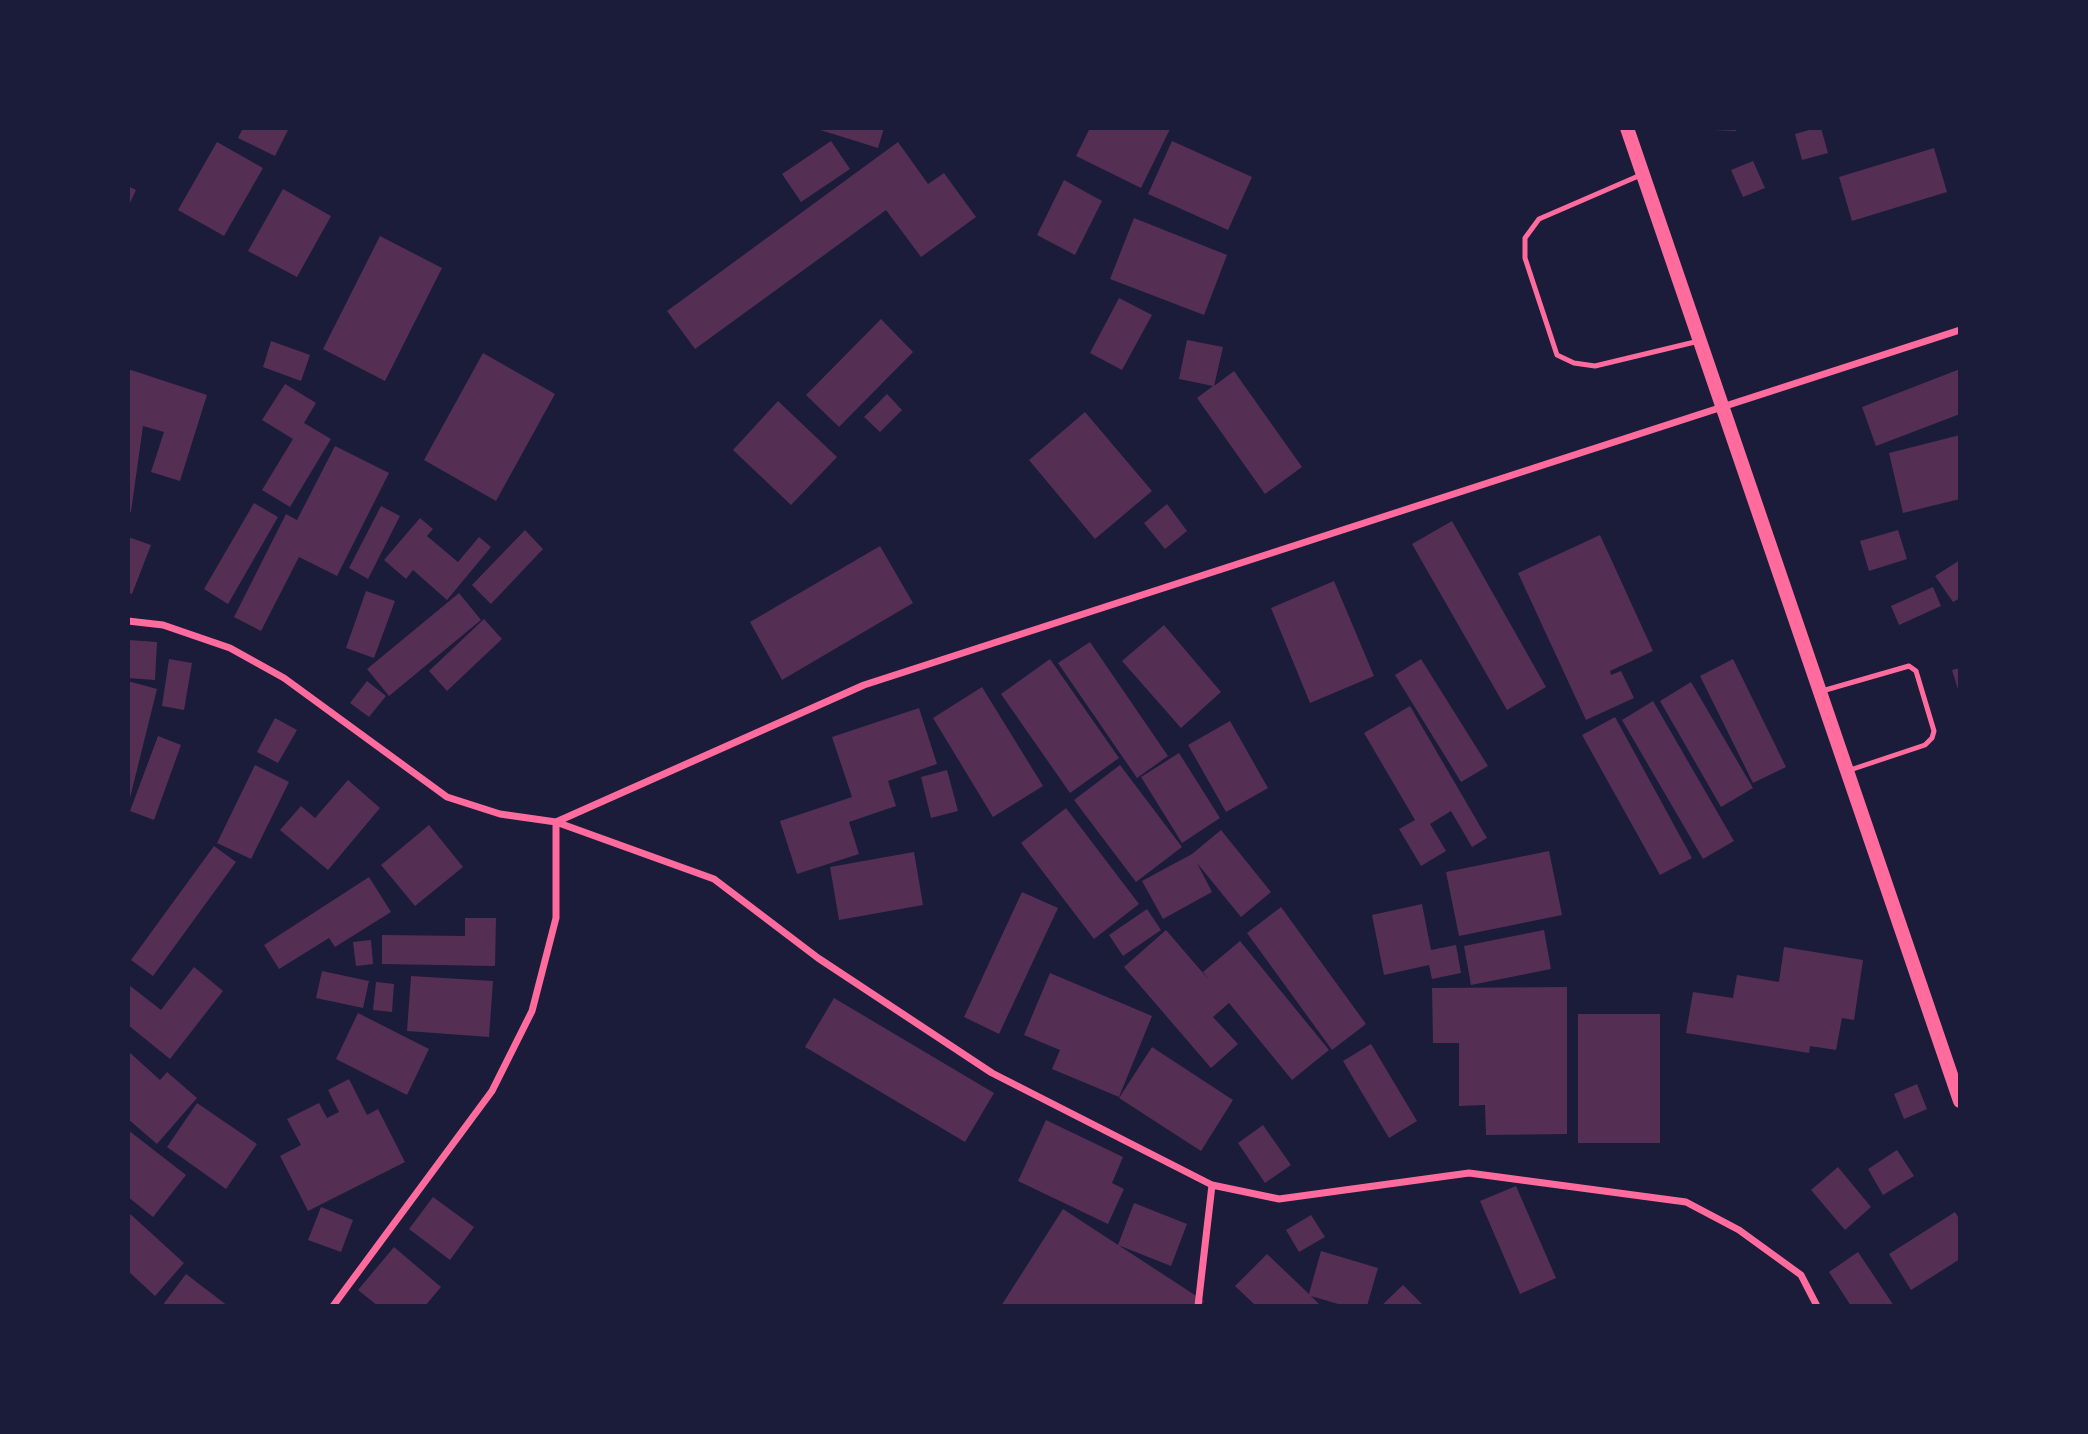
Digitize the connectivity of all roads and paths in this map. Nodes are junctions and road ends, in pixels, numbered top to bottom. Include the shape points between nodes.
1 (1627, 128) edge
2 (1643, 174) junction
3 (1960, 330) edge
4 (1699, 341) junction
5 (1723, 408) junction
6 (128, 621) edge
7 (1820, 691) junction
8 (1847, 771) junction
9 (556, 822) junction
10 (1960, 1101) edge
11 (1212, 1185) junction
12 (333, 1306) edge
13 (1198, 1306) edge
14 (1817, 1306) edge

1 - 2 main road
2 - 4 main road
2 - 4 lane via 1539,219 1525,238 1525,258 1557,355 1595,366
3 - 5 street
4 - 5 main road
5 - 7 main road
5 - 9 street via 864,685
6 - 9 street via 163,625 230,648 284,678 447,797 500,814
7 - 8 main road
7 - 8 lane via 1909,666 1916,670 1933,738 1925,745
8 - 10 main road
9 - 11 street via 714,879 818,958 992,1073
9 - 12 street via 556,918 532,1011 492,1091
11 - 13 street
11 - 14 street via 1279,1199 1469,1173 1686,1202 1738,1230 1801,1275

